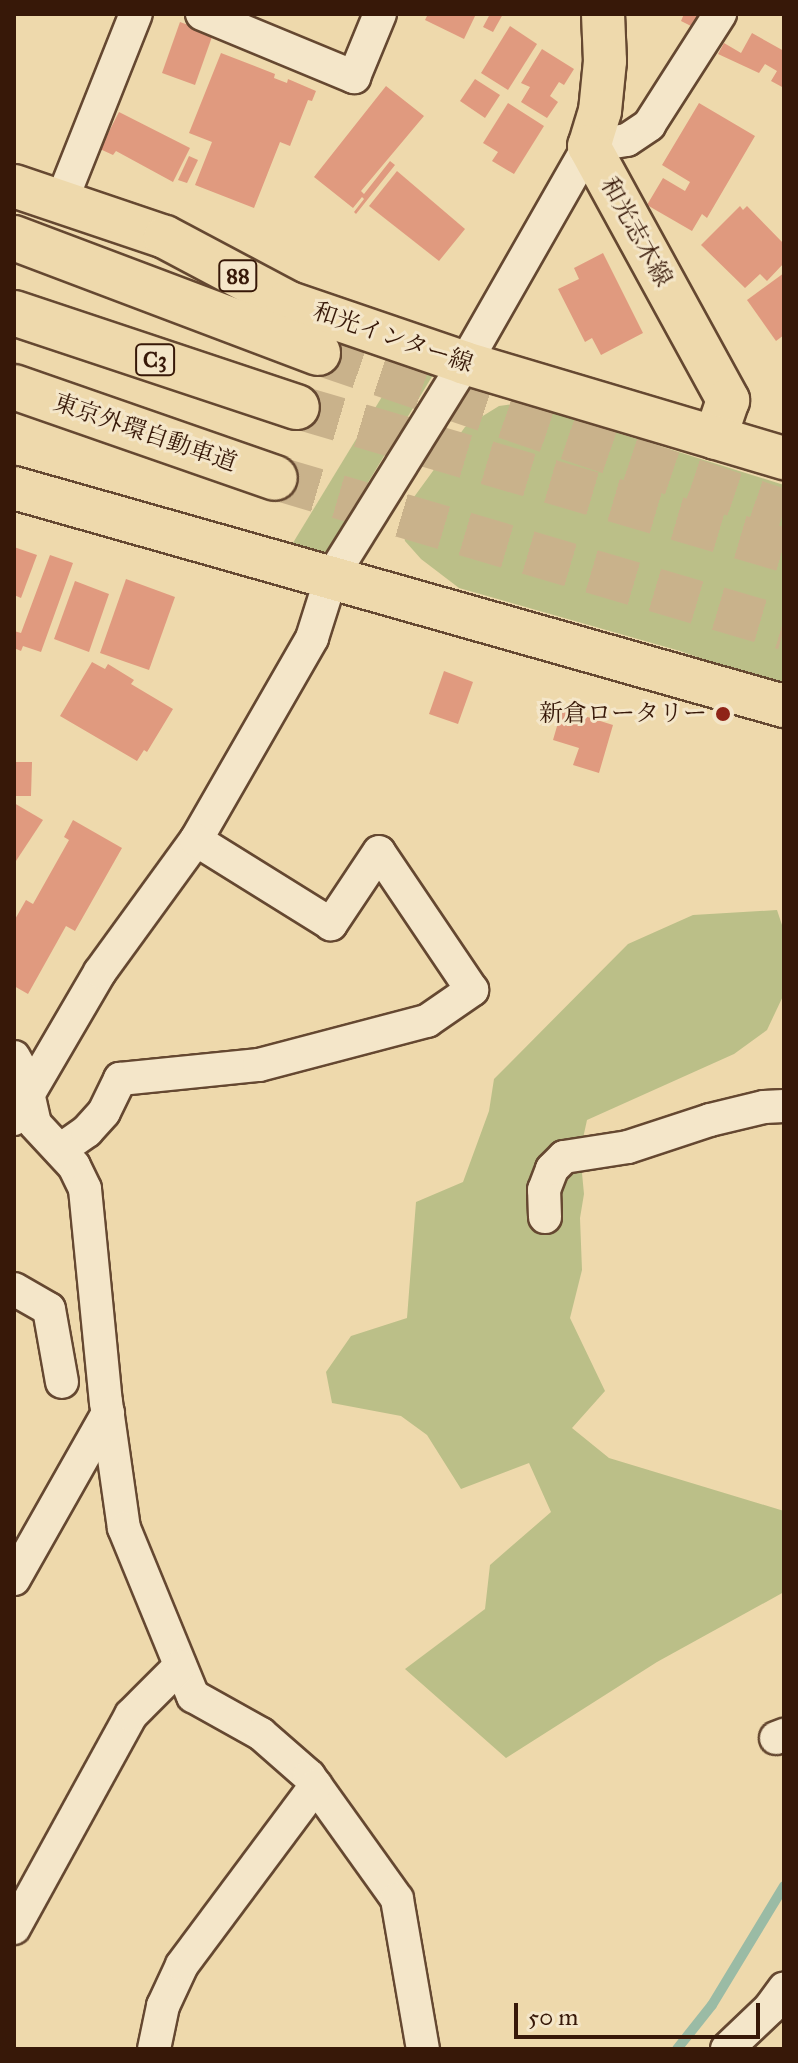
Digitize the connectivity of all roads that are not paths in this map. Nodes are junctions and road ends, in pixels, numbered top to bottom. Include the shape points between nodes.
1 (136, 14) edge
2 (202, 14) edge
3 (380, 14) edge
4 (603, 14) edge
5 (720, 14) edge
6 (589, 146) junction
7 (14, 186) edge
8 (61, 202) junction
9 (14, 238) edge
10 (14, 313) edge
11 (318, 353) tunnel mouth
12 (465, 363) junction
13 (14, 387) edge
14 (297, 407) tunnel mouth
15 (14, 410) edge
16 (715, 438) junction
17 (199, 452) junction
18 (784, 458) edge
19 (275, 478) tunnel mouth
20 (14, 488) edge
21 (331, 578) junction
22 (784, 706) edge
23 (196, 840) junction
24 (14, 1057) edge
25 (784, 1106) edge
26 (20, 1108) edge
27 (60, 1150) junction
28 (545, 1217) dead end
29 (14, 1289) edge
30 (62, 1382) dead end
31 (108, 1413) junction
32 (14, 1579) edge
33 (180, 1666) junction
34 (316, 1785) junction
35 (16, 1919) edge
36 (784, 1989) edge
37 (154, 2049) edge
38 (423, 2049) edge
39 (727, 2049) edge

1 - 8 street
2 - 3 street via 354,77
4 - 6 main road via 600,111
5 - 6 street via 649,125 627,140
6 - 12 street
6 - 16 main road, 和光志木線 via 728,400
7 - 8 main road, 和光インター線 / 88
8 - 12 main road, 和光インター線 / 88 via 165,237 287,302
9 - 11 highway
10 - 14 highway, C3
12 - 16 main road, 和光インター線 / 88
12 - 21 street
13 - 17 highway, 東京外環自動車道
15 - 17 highway
16 - 18 main road, 和光インター線 / 88
17 - 19 highway, 東京外環自動車道
20 - 21 main road
21 - 22 main road
21 - 23 street via 312,638
23 - 26 street via 100,972
23 - 27 street via 331,924 379,852 472,990 427,1021 259,1065 120,1079 104,1112
24 - 26 street via 24,1075
25 - 28 street via 710,1120 628,1147 564,1157 552,1169 544,1190
26 - 27 street
27 - 31 street via 85,1189
29 - 30 street via 49,1309
31 - 32 street
31 - 33 street via 124,1528
33 - 34 street via 193,1696 261,1734
33 - 35 street via 131,1715
34 - 37 street via 182,1965 163,2006
34 - 38 street via 397,1899
36 - 39 street

